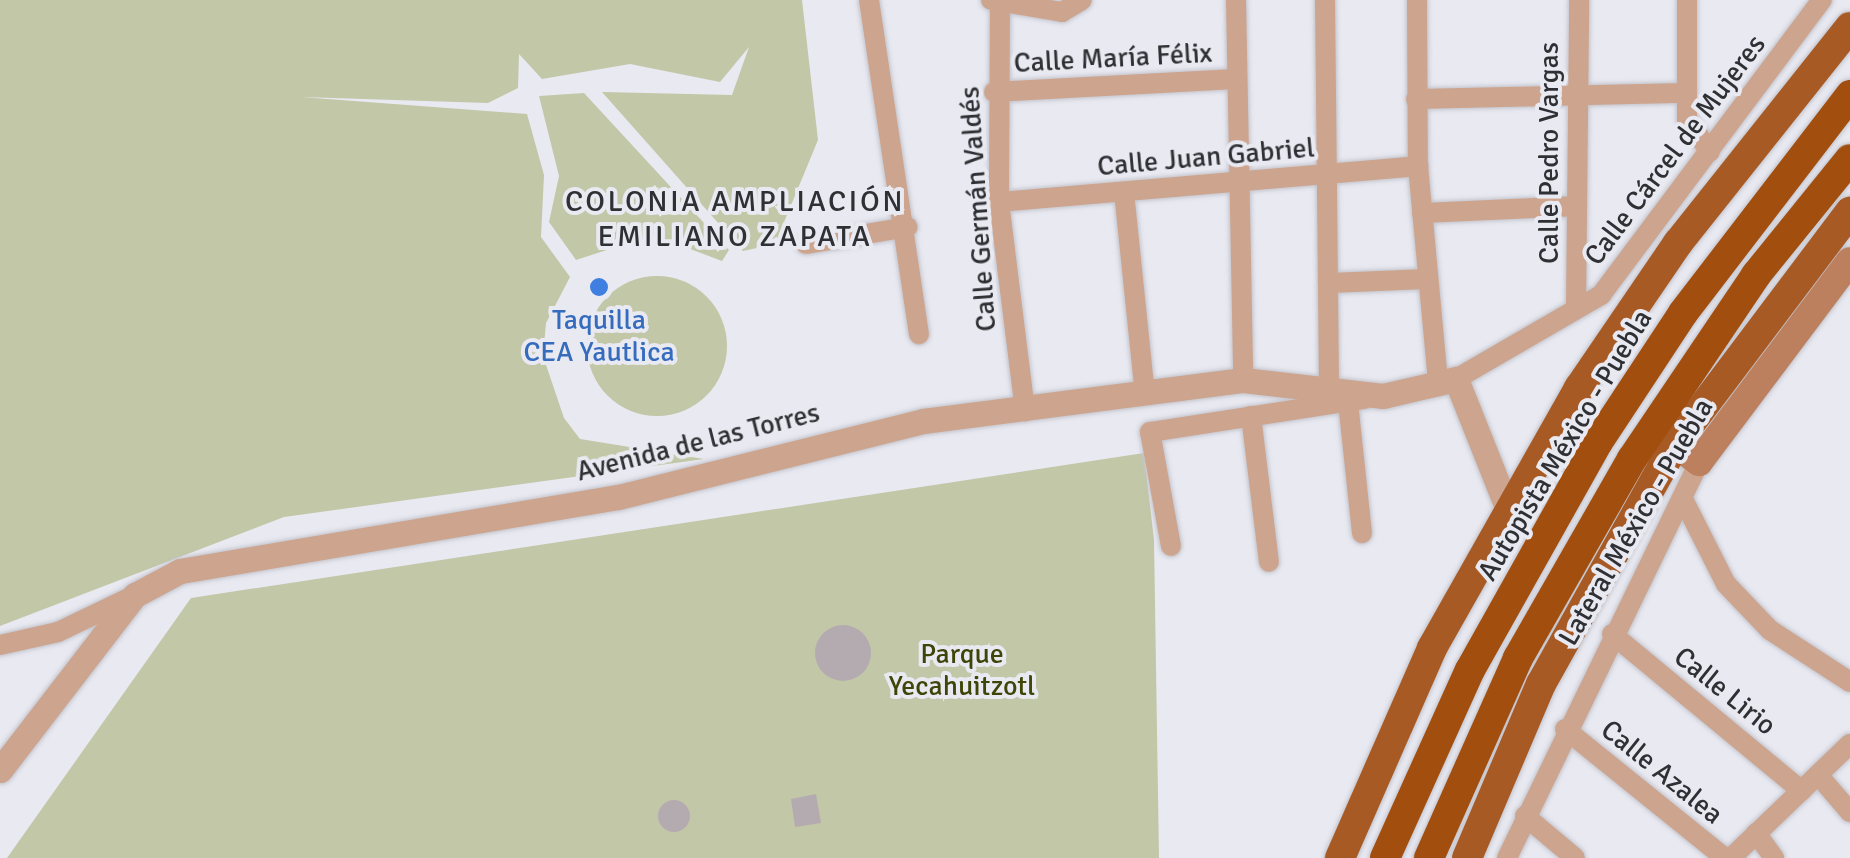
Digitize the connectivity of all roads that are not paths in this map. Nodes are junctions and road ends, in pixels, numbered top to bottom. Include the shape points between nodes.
1 (869, 0) edge
2 (1236, 0) edge
3 (1325, 0) edge
4 (1418, 0) edge
5 (1578, 0) edge
6 (1686, 0) edge
7 (1822, 0) edge
8 (997, 1) edge
9 (1079, 1) edge
10 (1850, 27) edge
11 (1235, 79) junction
12 (994, 92) junction
13 (1687, 93) junction
14 (1850, 94) edge
15 (1574, 95) junction
16 (1416, 98) junction
17 (1710, 152) junction
18 (1850, 158) edge
19 (1418, 166) junction
20 (1328, 174) junction
21 (1234, 182) junction
22 (1124, 192) junction
23 (999, 202) junction
24 (1574, 206) junction
25 (1850, 212) edge
26 (1422, 213) junction
27 (908, 227) junction
28 (806, 244) dead end
29 (1850, 261) edge
30 (1428, 279) junction
31 (1328, 283) junction
32 (1850, 296) edge
33 (1820, 299) junction
34 (1576, 306) junction
35 (920, 334) dead end
36 (1243, 380) junction
37 (1447, 381) junction
38 (1339, 393) junction
39 (1145, 395) junction
40 (1025, 411) junction
41 (1252, 416) junction
42 (1687, 453) junction
43 (1513, 497) junction
44 (1684, 499) junction
45 (1362, 532) dead end
46 (1171, 546) dead end
47 (1269, 562) dead end
48 (135, 595) junction
49 (1612, 634) junction
50 (0, 645) edge
51 (1850, 682) edge
52 (1566, 729) junction
53 (1850, 744) edge
54 (0, 770) edge
55 (1820, 776) junction
56 (1802, 791) junction
57 (1850, 812) edge
58 (1526, 816) junction
59 (1756, 833) junction
60 (1340, 858) edge
61 (1384, 858) edge
62 (1429, 858) edge
63 (1467, 858) edge
64 (1506, 858) edge
65 (1575, 858) edge
66 (1728, 858) edge
67 (1774, 858) edge

1 - 27 street
2 - 11 street
3 - 20 street
4 - 16 street
5 - 15 street, Calle Pedro Vargas
6 - 13 street
7 - 17 street, Calle Cárcel de Mujeres
8 - 9 street via 1062,12
8 - 12 street, Calle Germán Valdés
10 - 43 highway via 1678,243
11 - 12 street, Calle María Félix
11 - 21 street
12 - 23 street, Calle Germán Valdés
13 - 15 street
13 - 17 street via 1687,119
14 - 61 highway, Autopista México - Puebla via 1714,270 1598,442 1470,670
15 - 16 street
15 - 24 street, Calle Pedro Vargas
16 - 19 street
17 - 34 street, Calle Cárcel de Mujeres via 1601,295
18 - 62 highway via 1756,275 1632,459 1518,658
19 - 20 street, Calle Juan Gabriel
19 - 26 street
20 - 21 street, Calle Juan Gabriel
20 - 31 street
21 - 22 street, Calle Juan Gabriel
21 - 36 street
22 - 23 street, Calle Juan Gabriel
22 - 39 street
23 - 40 street, Calle Germán Valdés
24 - 26 street
24 - 34 street, Calle Pedro Vargas
25 - 42 highway, Lateral México - Puebla
26 - 30 street
27 - 28 street
27 - 35 street
29 - 33 main road
30 - 31 street
30 - 37 street
31 - 38 street
32 - 33 main road
33 - 42 main road
34 - 37 street, Calle Cárcel de Mujeres
36 - 38 street, Avenida de las Torres
36 - 39 street, Avenida de las Torres
37 - 38 street, Avenida de las Torres via 1383,396
37 - 43 street
38 - 41 street, Avenida de las Torres
38 - 45 street
39 - 40 street, Avenida de las Torres
40 - 48 street, Avenida de las Torres via 845,437 618,497 213,558
41 - 46 street, Avenida de las Torres via 1150,432
41 - 47 street
42 - 44 street
42 - 63 highway, Lateral México - Puebla via 1541,684
43 - 60 highway via 1416,681
44 - 49 street
44 - 51 street via 1726,584 1770,630
48 - 50 street via 58,632
48 - 54 street, Avenida de las Torres
49 - 52 street
49 - 56 street, Calle Lirio
52 - 58 street
52 - 66 street, Calle Azalea
53 - 55 street
55 - 56 street
55 - 57 street
56 - 59 street
58 - 64 street
58 - 65 street
59 - 66 street
59 - 67 street

